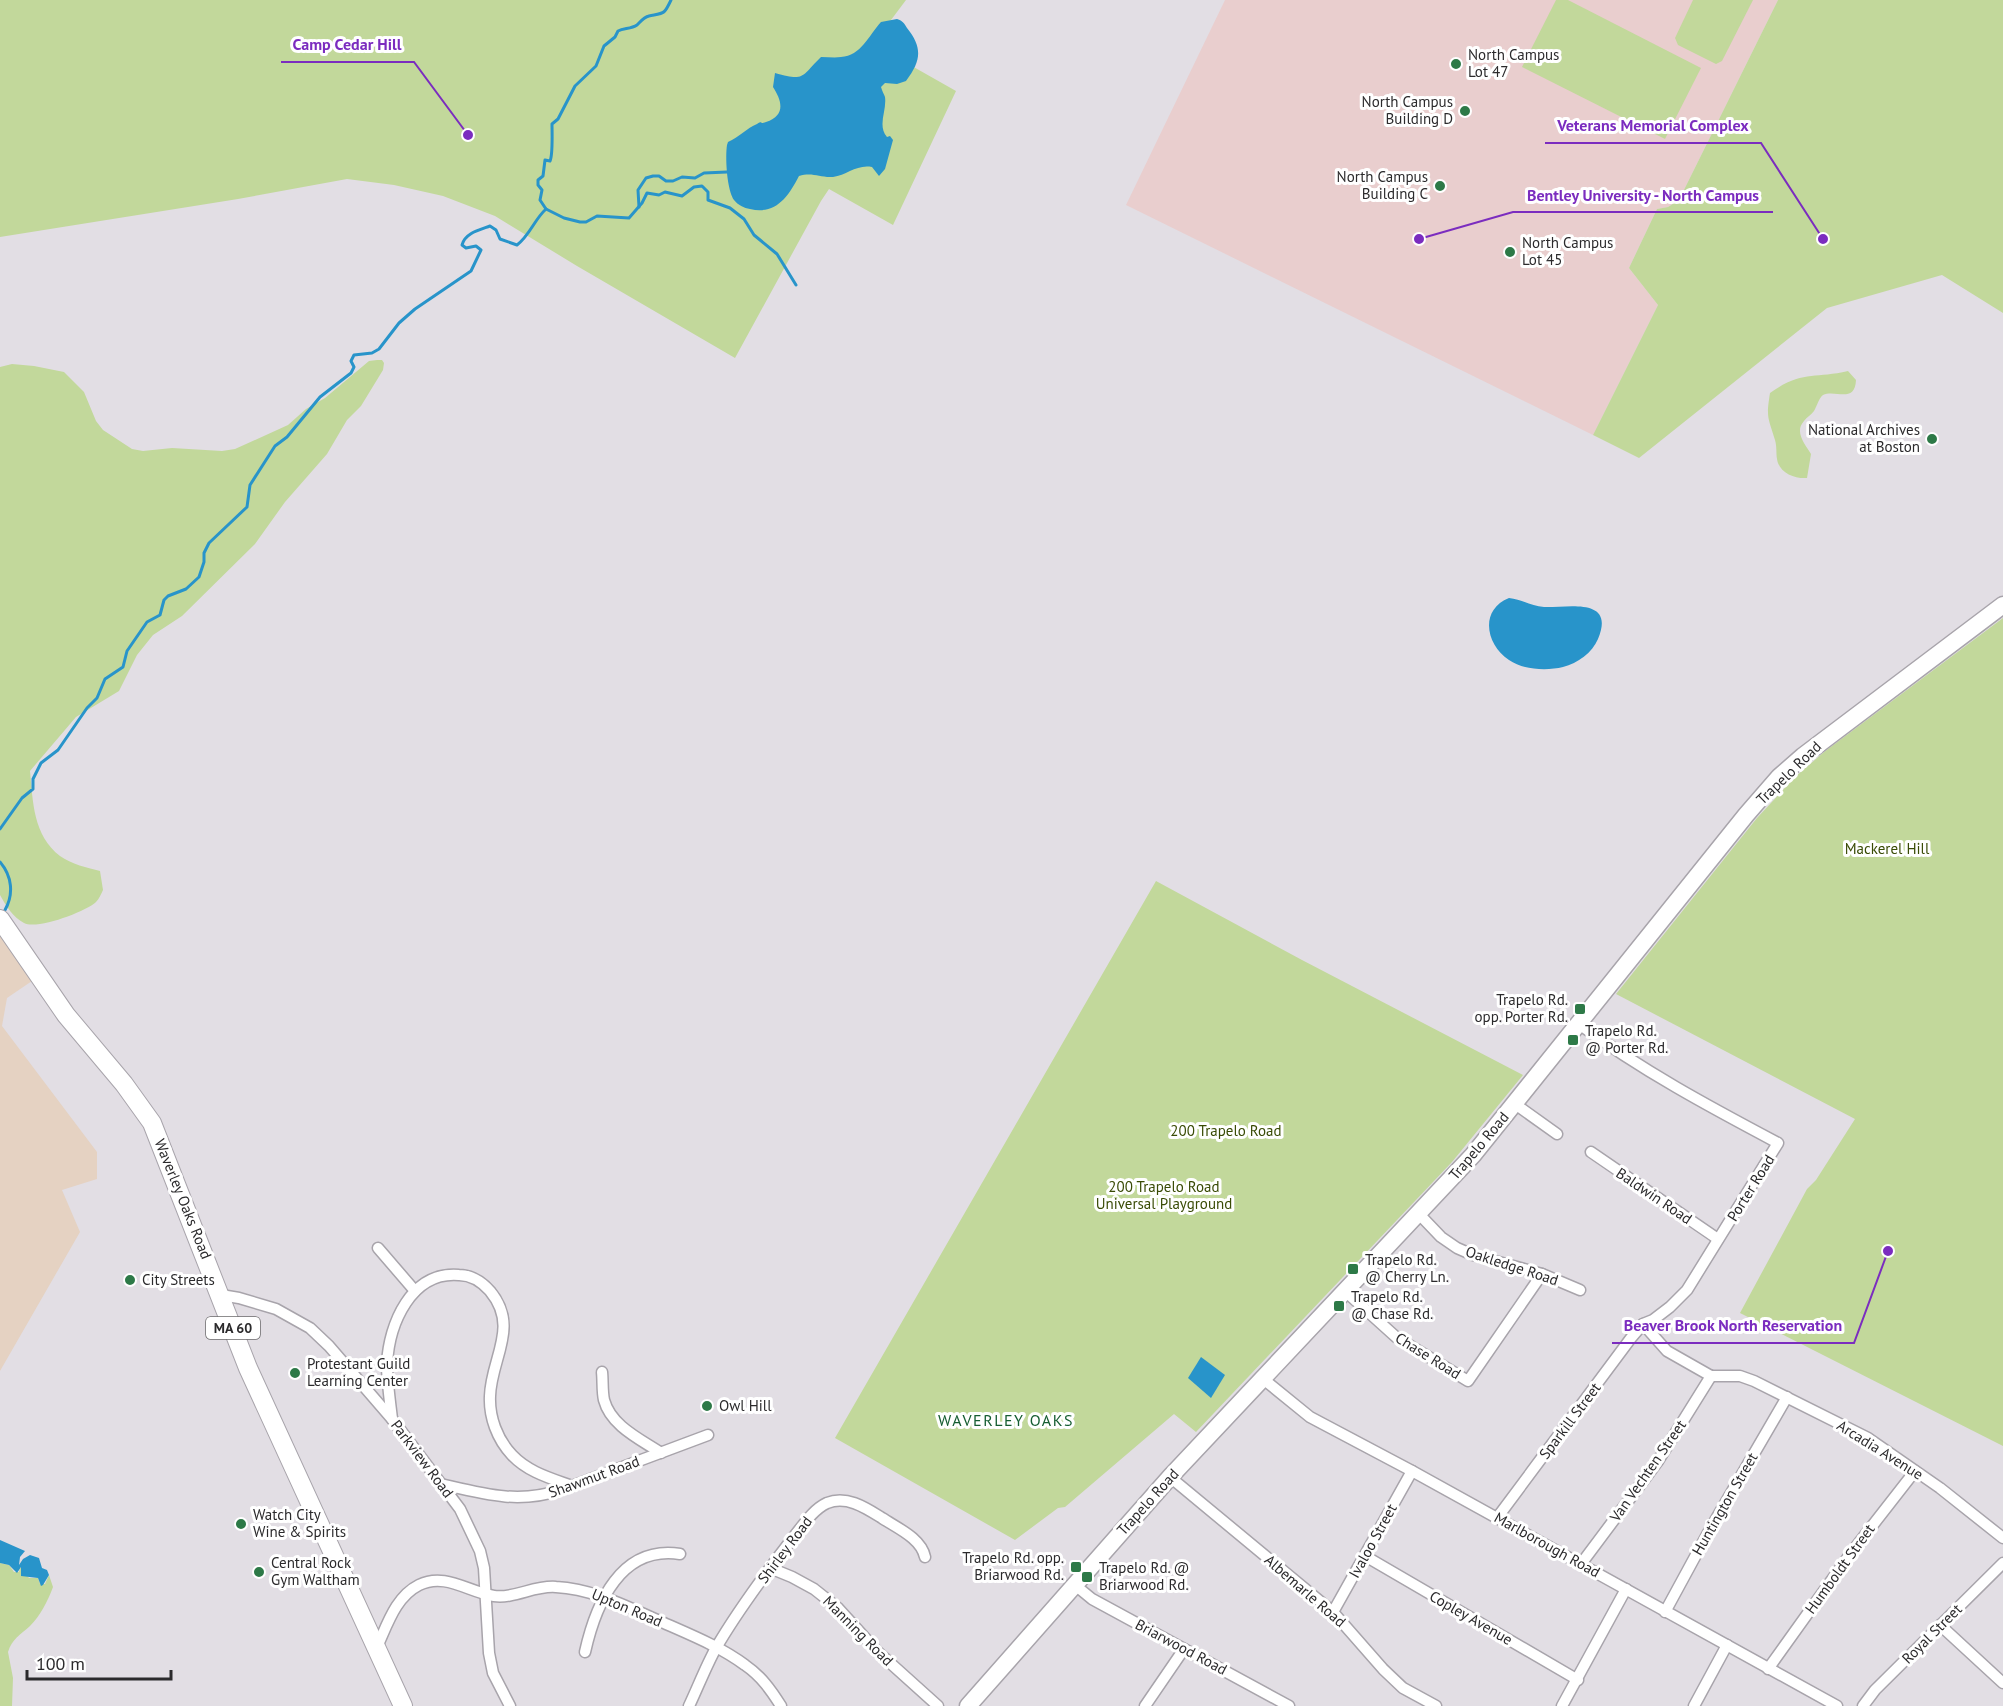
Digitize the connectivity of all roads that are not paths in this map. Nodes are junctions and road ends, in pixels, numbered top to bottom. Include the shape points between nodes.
1 (2003, 605) edge
2 (0, 919) edge
3 (1579, 1024) junction
4 (1515, 1104) junction
5 (1557, 1134) dead end
6 (1591, 1152) dead end
7 (1419, 1214) junction
8 (1718, 1239) junction
9 (378, 1248) dead end
10 (1542, 1274) junction
11 (1580, 1290) dead end
12 (415, 1291) junction
13 (1346, 1291) junction
14 (221, 1295) junction
15 (1643, 1324) junction
16 (602, 1372) dead end
17 (1711, 1376) junction
18 (1262, 1378) junction
19 (1787, 1397) junction
20 (392, 1419) junction
21 (708, 1435) dead end
22 (661, 1453) junction
23 (1412, 1471) junction
24 (1914, 1471) junction
25 (1170, 1477) junction
26 (441, 1484) junction
27 (572, 1486) junction
28 (1497, 1518) junction
29 (2003, 1538) edge
30 (680, 1554) dead end
31 (1365, 1556) junction
32 (925, 1557) dead end
33 (1581, 1563) junction
34 (2003, 1563) edge
35 (770, 1568) junction
36 (1075, 1585) junction
37 (1626, 1589) junction
38 (487, 1594) junction
39 (603, 1596) junction
40 (1333, 1612) junction
41 (1665, 1612) junction
42 (1940, 1625) junction
43 (1727, 1645) junction
44 (716, 1648) junction
45 (376, 1649) junction
46 (1185, 1649) junction
47 (585, 1652) dead end
48 (1768, 1669) junction
49 (1578, 1680) junction
50 (2003, 1683) edge
51 (403, 1706) edge
52 (510, 1706) edge
53 (689, 1706) edge
54 (781, 1706) edge
55 (938, 1706) edge
56 (968, 1706) edge
57 (1145, 1706) edge
58 (1289, 1706) edge
59 (1436, 1706) edge
60 (1562, 1706) edge
61 (1694, 1706) edge
62 (1837, 1706) edge
63 (1863, 1706) edge

1 - 3 main road, Trapelo Road via 1779,777
2 - 14 main road, Waverley Oaks Road / MA 60 via 66,1015 146,1114
3 - 4 main road, Trapelo Road
3 - 8 street, Porter Road via 1661,1078 1778,1143
4 - 5 street
4 - 7 main road, Trapelo Road
6 - 8 street, Baldwin Road
7 - 10 street, Oakledge Road via 1457,1248
7 - 13 main road, Trapelo Road
8 - 15 street, Porter Road via 1687,1290 1670,1307
9 - 12 street
10 - 11 street, Oakledge Road
10 - 13 street, Chase Road via 1468,1381 1396,1337
12 - 20 street via 399,1317 388,1349
12 - 27 street via 433,1278 457,1274 475,1279 489,1290 500,1305 504,1324 490,1396 494,1424 519,1461 538,1474
13 - 18 main road, Trapelo Road
14 - 20 street, Parkview Road via 276,1309 310,1328
14 - 45 main road, Waverley Oaks Road / MA 60 via 248,1368
15 - 17 street via 1667,1351
15 - 28 street, Sparkill Street
16 - 22 street via 603,1396 612,1415 626,1430
17 - 19 street, Arcadia Avenue via 1740,1376
17 - 33 street, Van Vechten Street via 1647,1476
18 - 23 street, Marlborough Road via 1310,1417
18 - 25 main road, Trapelo Road
19 - 24 street, Arcadia Avenue via 1868,1438
19 - 41 street, Huntington Street
20 - 26 street, Parkview Road
21 - 22 street, Shawmut Road
22 - 27 street, Shawmut Road
23 - 28 street, Marlborough Road
23 - 31 street, Ivaloo Street
24 - 29 street, Arcadia Avenue
24 - 48 street, Humboldt Street
25 - 36 main road, Trapelo Road
25 - 40 street, Albemarle Road
26 - 27 street, Shawmut Road via 488,1495 525,1498
26 - 38 street, Parkview Road via 460,1509 480,1551
28 - 33 street, Marlborough Road
30 - 39 street via 660,1552 643,1558 624,1571
31 - 40 street, Ivaloo Street
31 - 49 street, Copley Avenue
32 - 35 street, Shirley Road via 915,1541 869,1510 837,1501 814,1512
33 - 37 street, Marlborough Road
34 - 42 street, Royal Street
35 - 44 street, Shirley Road
35 - 55 street, Manning Road via 814,1589 838,1608 878,1652
36 - 46 street, Briarwood Road via 1092,1599
36 - 56 main road, Trapelo Road
37 - 41 street, Marlborough Road
37 - 49 street
38 - 39 street, Upton Road via 502,1596 555,1586
38 - 45 street, Upton Road via 451,1582 420,1584 397,1606
38 - 52 street, Parkview Road via 493,1673
39 - 44 street, Upton Road
39 - 47 street
40 - 59 street, Albemarle Road via 1403,1688
41 - 43 street, Marlborough Road
42 - 50 street
42 - 63 street, Royal Street
43 - 48 street, Marlborough Road
43 - 61 street
44 - 53 street, Shirley Road
44 - 54 street, Upton Road via 761,1678
45 - 51 main road, Waverley Oaks Road / MA 60
46 - 57 street
46 - 58 street, Briarwood Road
48 - 62 street, Marlborough Road
49 - 60 street

